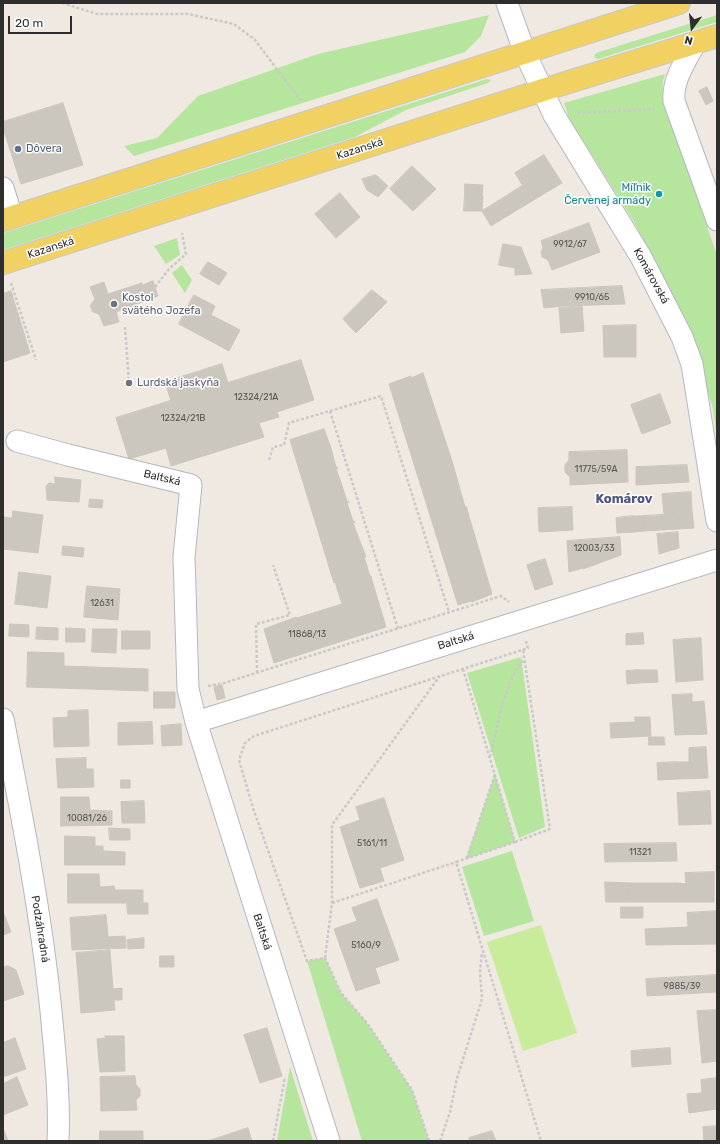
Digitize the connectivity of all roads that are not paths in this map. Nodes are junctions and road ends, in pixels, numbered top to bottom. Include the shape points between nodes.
1 (679, 3) edge
2 (506, 5) edge
3 (717, 36) edge
4 (696, 43) junction
5 (526, 53) junction
6 (543, 90) junction
7 (3, 188) edge
8 (8, 218) edge
9 (717, 220) edge
10 (6, 270) edge
11 (17, 441) dead end
12 (716, 501) edge
13 (717, 521) edge
14 (717, 560) edge
15 (3, 719) edge
16 (196, 722) junction
17 (58, 1141) edge
18 (329, 1141) edge

1 - 5 main road
2 - 5 street, Komárovská
3 - 4 main road, Kazanská
4 - 6 main road, Kazanská
4 - 9 street via 673,94 675,107
5 - 6 street, Komárovská
5 - 8 main road
6 - 10 main road, Kazanská
6 - 12 street, Komárovská via 554,115 641,257 682,337 692,364
7 - 8 street
11 - 16 street, Baltská via 191,485 184,557 188,689
12 - 13 street, Komárovská
14 - 16 street, Baltská via 516,612
15 - 17 street, Podzáhradná via 14,768 45,953 56,1069
16 - 18 street, Baltská

